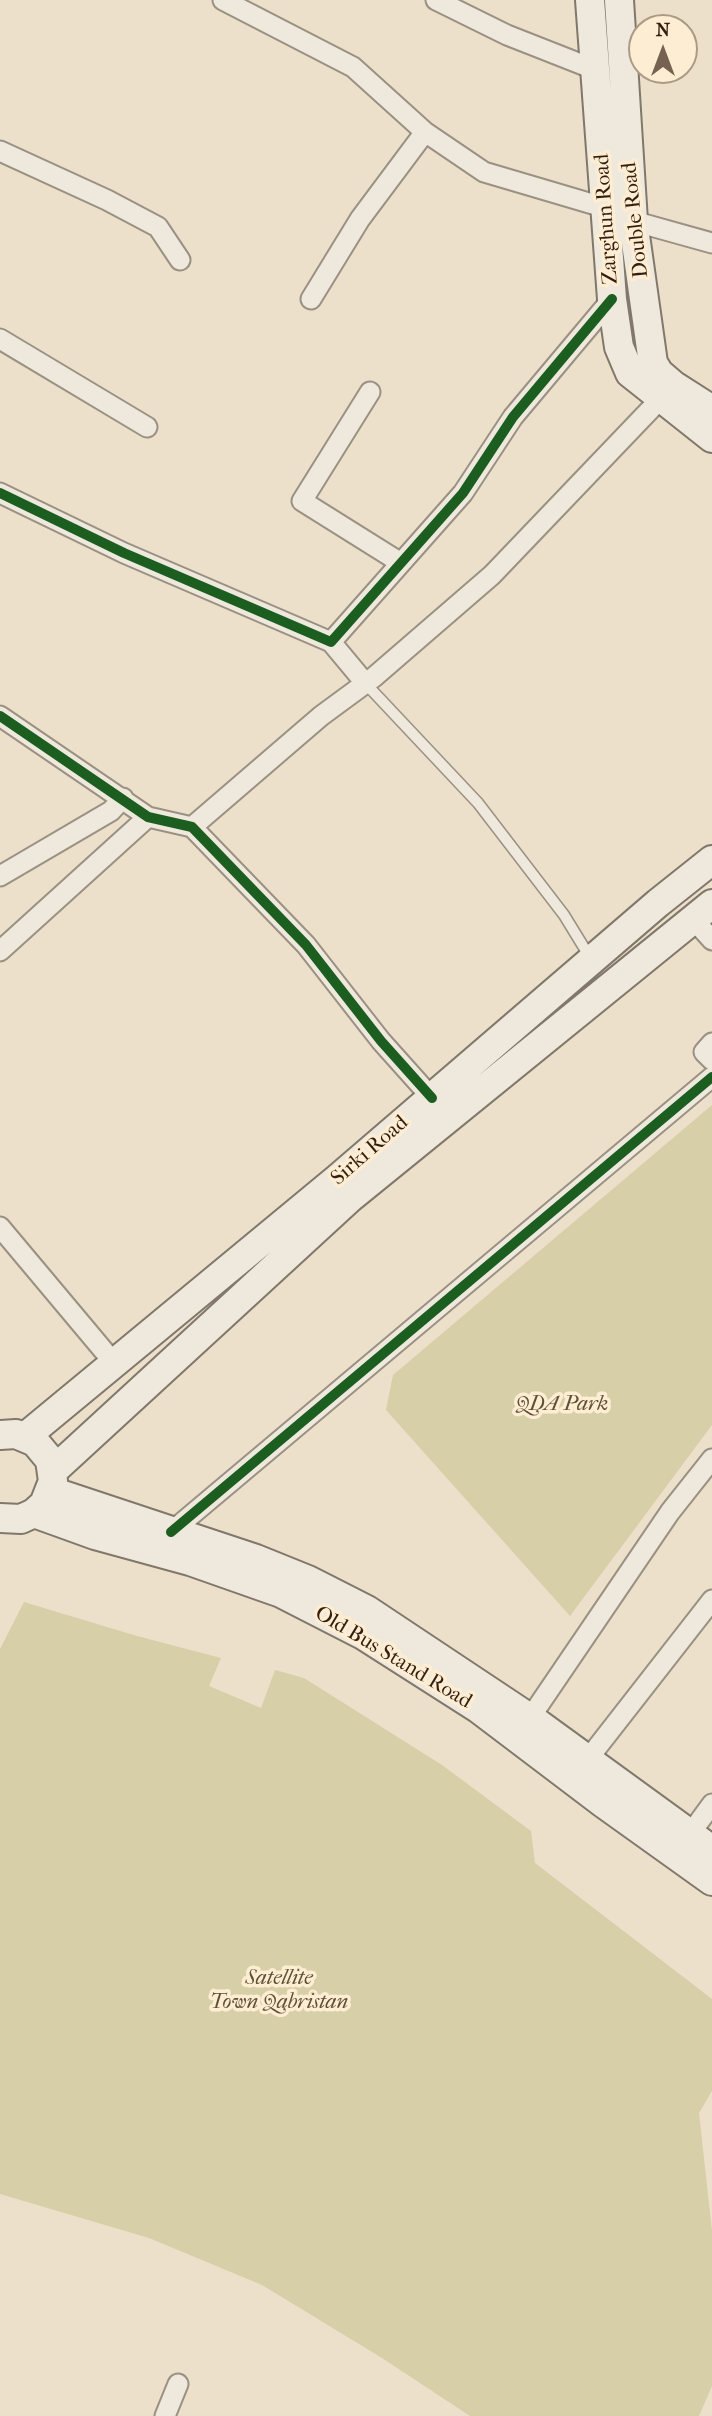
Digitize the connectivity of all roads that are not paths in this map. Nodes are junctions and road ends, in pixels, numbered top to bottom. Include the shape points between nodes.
1 (223, 0) edge
2 (436, 0) edge
3 (590, 0) edge
4 (619, 0) edge
5 (596, 70) junction
6 (425, 132) junction
7 (0, 150) edge
8 (606, 208) junction
9 (633, 221) junction
10 (712, 243) edge
11 (180, 260) dead end
12 (311, 299) dead end
13 (612, 299) junction
14 (0, 339) edge
15 (370, 392) dead end
16 (667, 392) junction
17 (712, 410) edge
18 (147, 427) dead end
19 (712, 438) edge
20 (0, 493) edge
21 (401, 563) junction
22 (331, 642) junction
23 (366, 684) junction
24 (0, 716) edge
25 (123, 798) junction
26 (148, 817) junction
27 (192, 827) junction
28 (712, 860) edge
29 (0, 876) edge
30 (702, 911) edge
31 (712, 940) edge
32 (0, 951) edge
33 (592, 960) junction
34 (712, 1043) edge
35 (712, 1060) edge
36 (712, 1077) edge
37 (432, 1098) junction
38 (0, 1227) edge
39 (114, 1363) junction
40 (13, 1436) edge
41 (712, 1459) edge
42 (46, 1492) junction
43 (0, 1518) edge
44 (171, 1532) junction
45 (712, 1600) edge
46 (530, 1718) junction
47 (588, 1759) junction
48 (712, 1804) edge
49 (701, 1842) edge
50 (712, 1881) edge
51 (178, 2384) dead end
52 (165, 2416) edge

1 - 6 street via 354,67
2 - 5 street via 507,35
3 - 5 main road, Zarghun Road
4 - 9 main road, Double Road
5 - 8 main road, Zarghun Road
6 - 8 street via 484,172
6 - 12 street via 360,219
7 - 11 street via 158,227
8 - 13 main road, Zarghun Road
9 - 10 street
9 - 16 main road, Double Road via 653,363
13 - 16 main road, Zarghun Road via 619,347 630,373
13 - 21 street via 513,416 463,493
14 - 18 street
15 - 21 street via 302,501
16 - 17 main road, Double Road
16 - 19 main road, Zarghun Road
16 - 23 street via 492,575
20 - 22 street via 124,553
21 - 22 street
22 - 23 street
23 - 27 street via 321,716
23 - 33 lane via 478,803 564,915
24 - 25 street
25 - 26 street
25 - 29 street via 111,811
26 - 27 street
26 - 32 street
27 - 37 street via 306,945
28 - 33 main road, Sirki Road
30 - 31 street
30 - 42 main road, Sirki Road via 351,1198
33 - 37 main road, Sirki Road
34 - 35 street via 704,1052
36 - 44 street
37 - 39 main road, Sirki Road
38 - 39 street
39 - 40 main road, Sirki Road
40 - 42 main road via 44,1450 50,1460
41 - 46 street via 670,1512
42 - 43 main road via 21,1519
42 - 44 main road, Old Bus Stand Road
42 - 50 main road, Old Bus Stand Road via 95,1535 281,1593 363,1635 479,1709
44 - 46 main road, Old Bus Stand Road via 256,1559 367,1610
45 - 47 street
46 - 47 main road, Old Bus Stand Road
47 - 49 main road, Old Bus Stand Road
48 - 49 street
51 - 52 street

